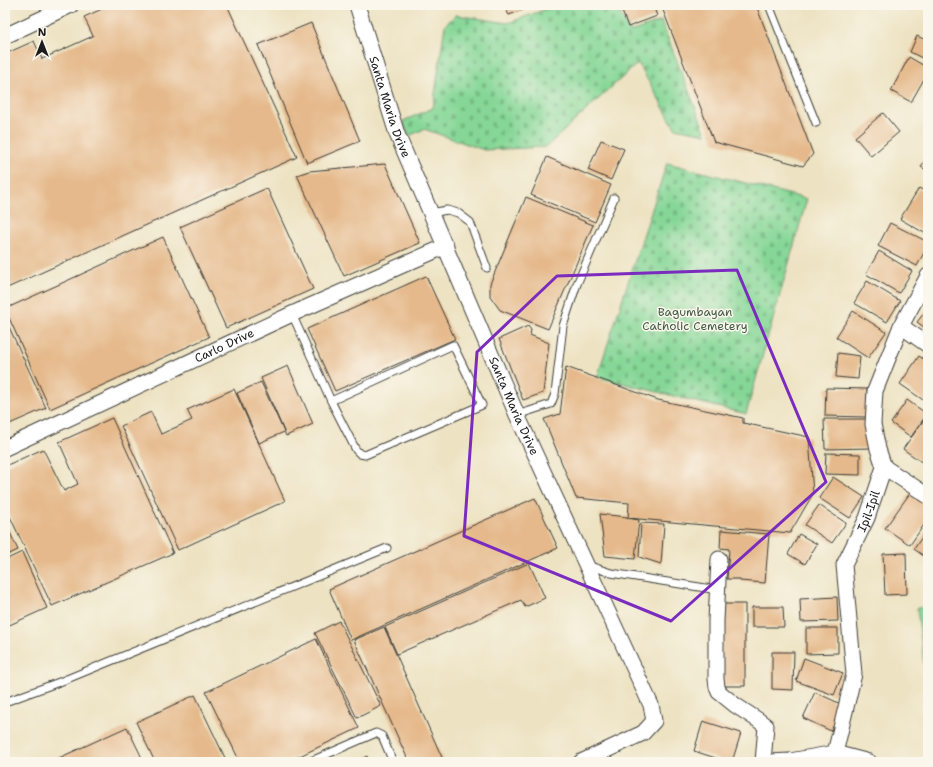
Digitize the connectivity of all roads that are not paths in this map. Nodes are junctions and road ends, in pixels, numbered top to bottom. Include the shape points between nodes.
1 (71, 5) edge
2 (358, 5) edge
3 (769, 5) edge
4 (5, 36) edge
5 (816, 124) dead end
6 (614, 198) dead end
7 (431, 213) junction
8 (446, 246) junction
9 (487, 268) dead end
10 (928, 276) edge
11 (292, 314) junction
12 (900, 326) junction
13 (928, 345) edge
14 (331, 401) junction
15 (517, 415) junction
16 (5, 448) edge
17 (884, 467) junction
18 (928, 496) edge
19 (388, 548) dead end
20 (719, 559) dead end
21 (587, 564) junction
22 (718, 590) junction
23 (5, 702) edge
24 (835, 754) junction
25 (309, 762) edge
26 (393, 762) edge
27 (581, 762) edge
28 (763, 762) edge
29 (770, 762) edge
30 (869, 762) edge

1 - 4 street
2 - 7 street, Santa Maria Drive via 397,134
3 - 5 lane
6 - 15 lane via 577,284 563,326 555,394 551,404
7 - 8 street, Santa Maria Drive
7 - 9 lane via 447,210 458,213 470,222
8 - 11 street, Carlo Drive
8 - 15 street, Santa Maria Drive
10 - 12 street
11 - 14 lane
11 - 16 street, Carlo Drive
12 - 13 street
12 - 17 street via 875,391 873,424
14 - 14 lane via 356,450 365,455 482,405 453,346
15 - 21 street, Santa Maria Drive
17 - 18 street
17 - 24 street, Ipil-Ipil via 867,518 844,564 854,674
19 - 23 lane
20 - 22 street
21 - 22 lane via 611,573
21 - 27 street, Santa Maria Drive via 651,705 654,721 643,733
22 - 28 street via 717,687 719,692 735,705 766,726
24 - 29 street
24 - 30 street
25 - 26 lane via 376,733 382,736

